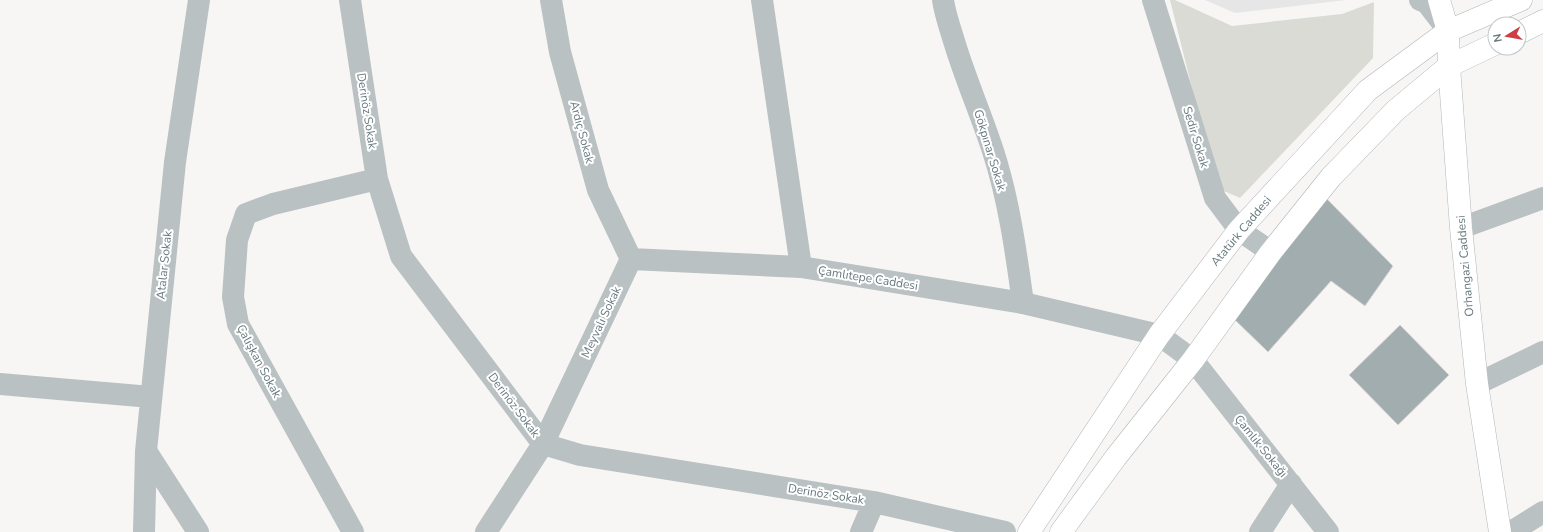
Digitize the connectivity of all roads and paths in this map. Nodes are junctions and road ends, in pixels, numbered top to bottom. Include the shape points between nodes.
1 (199, 0) edge
2 (350, 0) edge
3 (551, 0) edge
4 (762, 0) edge
5 (943, 0) edge
6 (1154, 0) edge
7 (1420, 0) edge
8 (1438, 0) edge
9 (1522, 0) edge
10 (1543, 21) edge
11 (1527, 29) edge
12 (1448, 31) junction
13 (1487, 48) edge
14 (1449, 66) junction
15 (377, 179) junction
16 (1543, 198) edge
17 (1461, 228) junction
18 (1239, 230) junction
19 (1271, 252) junction
20 (631, 259) junction
21 (801, 267) junction
22 (1023, 303) junction
23 (1159, 335) junction
24 (1543, 352) edge
25 (1192, 360) junction
26 (0, 384) edge
27 (1477, 384) junction
28 (151, 397) junction
29 (543, 444) junction
30 (146, 451) junction
31 (1291, 484) junction
32 (874, 502) junction
33 (1543, 512) edge
34 (144, 532) edge
35 (198, 532) edge
36 (353, 532) edge
37 (486, 532) edge
38 (861, 532) edge
39 (1006, 532) edge
40 (1029, 532) edge
41 (1061, 532) edge
42 (1260, 532) edge
43 (1328, 532) edge
44 (1500, 532) edge
45 (1511, 532) edge

1 - 28 street, Atalar Sokak via 175,162
2 - 15 street, Derinöz Sokak
3 - 20 street, Ardıç Sokak via 560,52 598,190
4 - 21 street, Çamlıtepe Caddesi
5 - 22 street, Gökpınar Sokak via 959,58 993,152 1016,251
6 - 18 street, Sedir Sokak via 1214,198
7 - 12 street via 1427,3
8 - 12 main road, Orhangazi Caddesi
9 - 12 main road, Atatürk Caddesi
10 - 11 main road
12 - 14 main road, Orhangazi Caddesi
12 - 18 main road, Atatürk Caddesi via 1368,90
13 - 14 main road
14 - 17 main road, Orhangazi Caddesi
14 - 19 main road via 1396,110 1330,177
15 - 29 street, Derinöz Sokak via 401,256
15 - 36 street, Çalışkan Sokak via 273,204 246,214 237,240 233,297 238,324
16 - 17 street
17 - 27 main road, Orhangazi Caddesi
18 - 19 street, Sedir Sokak
18 - 23 main road, Atatürk Caddesi
19 - 25 main road
20 - 21 street
20 - 29 street, Meyvalı Sokak
21 - 22 street, Çamlıtepe Caddesi
22 - 23 street, Çamlıtepe Caddesi
23 - 25 street, Çamlıtepe Caddesi
23 - 40 main road, Atatürk Caddesi
24 - 27 street
25 - 31 street, Çamlık Sokağı
25 - 41 main road
26 - 28 street
27 - 44 main road, Orhangazi Caddesi
28 - 30 street, Atalar Sokak
29 - 32 street, Derinöz Sokak via 580,455
29 - 37 street, Meyvalı Sokak
30 - 34 street, Atalar Sokak
30 - 35 street
31 - 42 street
31 - 43 street, Çamlık Sokağı
32 - 38 street
32 - 39 street, Derinöz Sokak
33 - 45 street

